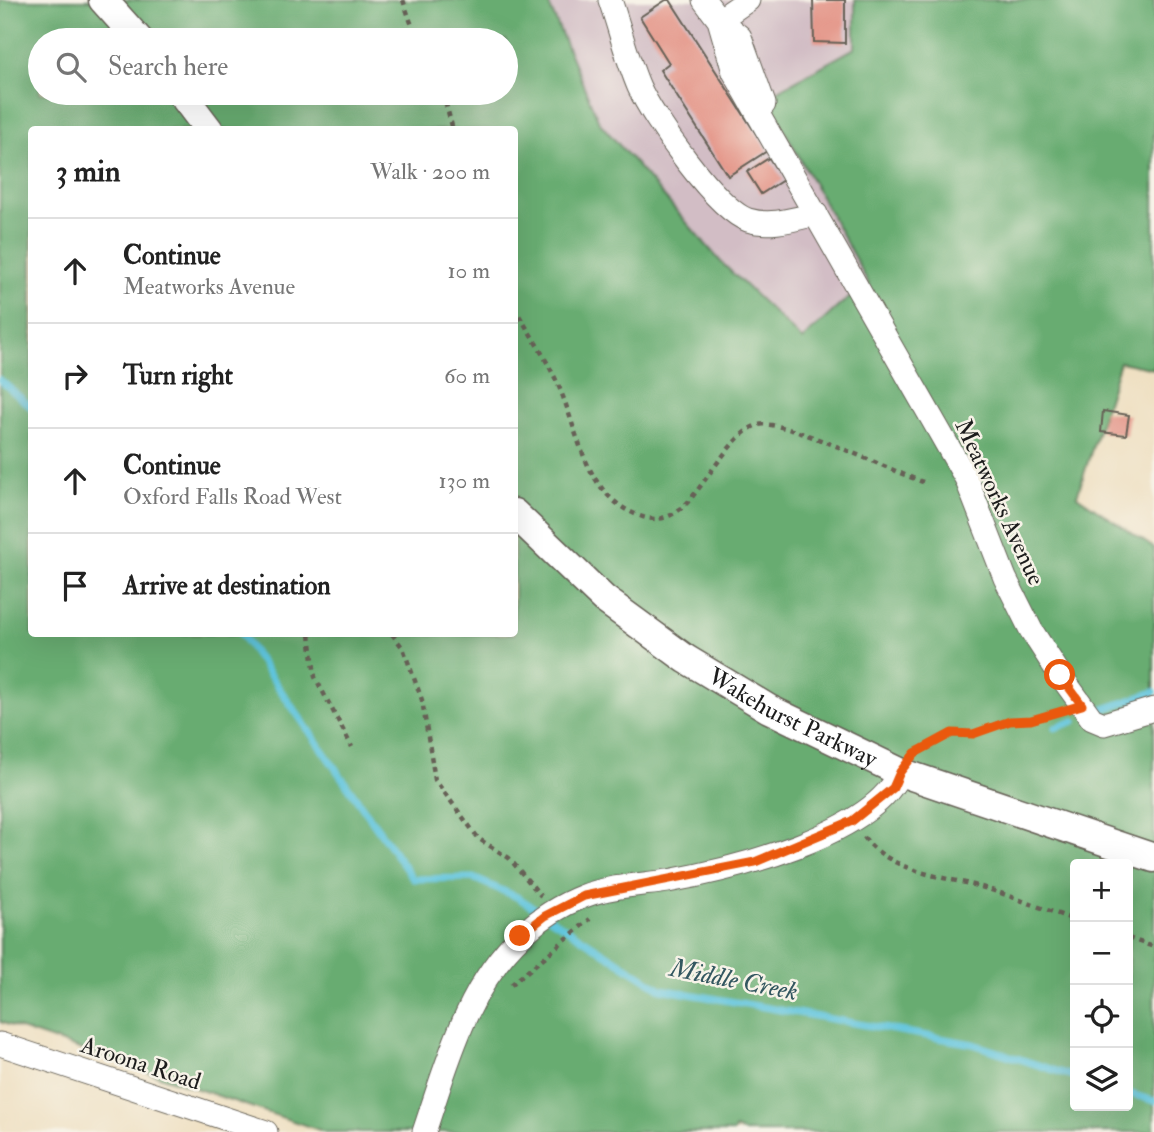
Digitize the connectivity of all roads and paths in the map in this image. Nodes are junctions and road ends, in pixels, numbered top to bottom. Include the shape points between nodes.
1 (103, 0) edge
2 (402, 0) edge
3 (610, 0) edge
4 (704, 0) edge
5 (748, 0) edge
6 (719, 20) junction
7 (128, 28) edge
8 (412, 28) edge
9 (190, 105) edge
10 (446, 105) edge
11 (206, 126) edge
12 (452, 126) edge
13 (816, 214) junction
14 (518, 314) edge
15 (923, 482) dead end
16 (518, 517) edge
17 (310, 637) edge
18 (395, 637) edge
19 (1082, 705) junction
20 (1154, 709) edge
21 (352, 747) dead end
22 (900, 772) junction
23 (852, 821) junction
24 (1154, 858) edge
25 (558, 909) junction
26 (593, 916) dead end
27 (1070, 918) edge
28 (1133, 940) edge
29 (1154, 947) edge
30 (503, 991) dead end
31 (0, 1044) edge
32 (266, 1132) edge
33 (424, 1132) edge

1 - 7 main road
2 - 8 path
3 - 13 street via 640,89 694,171 727,206 746,219 770,224
4 - 6 street
5 - 6 street
6 - 13 street, Meatworks Avenue via 734,72
9 - 11 main road
10 - 12 path
13 - 19 street, Meatworks Avenue via 966,478 1031,630
14 - 15 path via 553,373 588,466 603,493 627,511 652,521 671,516 757,425 786,426
16 - 22 main road, Wakehurst Parkway via 604,599 686,659 769,709
17 - 21 path via 316,677
18 - 25 path via 404,648 422,700 435,780 479,839 509,858 546,902
19 - 20 street, Meatworks Avenue via 1092,719 1104,723
19 - 22 path via 973,734 952,733 915,753
22 - 23 street via 893,788
22 - 24 main road, Wakehurst Parkway
23 - 25 street via 755,862 605,890
23 - 27 path via 873,849 897,864 989,889
25 - 33 street via 520,936 482,981
26 - 30 path
28 - 29 path
31 - 32 street, Aroona Road

